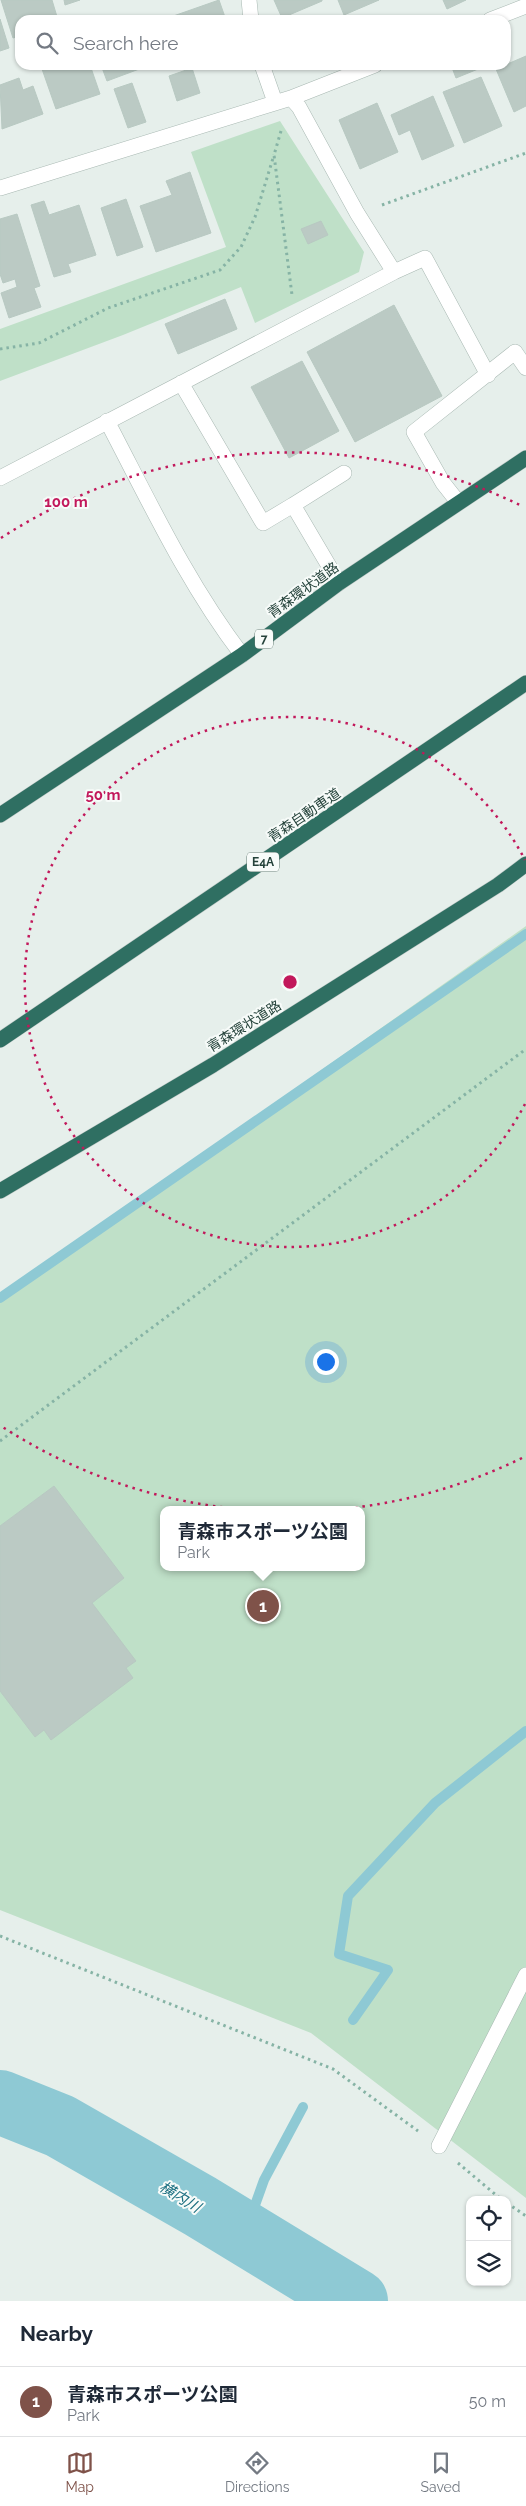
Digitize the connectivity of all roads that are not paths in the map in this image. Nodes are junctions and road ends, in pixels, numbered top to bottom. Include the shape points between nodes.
1 (249, 0) edge
2 (526, 6) edge
3 (250, 15) edge
4 (503, 15) edge
5 (264, 70) edge
6 (364, 70) edge
7 (275, 102) junction
8 (295, 102) junction
9 (0, 188) edge
10 (394, 272) junction
11 (526, 368) edge
12 (488, 375) junction
13 (182, 383) junction
14 (107, 421) junction
15 (526, 458) edge
16 (344, 473) dead end
17 (0, 478) edge
18 (458, 502) junction
19 (293, 505) junction
20 (340, 583) junction
21 (242, 655) junction
22 (526, 683) edge
23 (0, 815) edge
24 (526, 864) edge
25 (0, 1040) edge
26 (0, 1191) edge
27 (526, 1974) edge
28 (439, 2146) road end

1 - 3 street
2 - 4 street
5 - 7 street
6 - 8 street
7 - 8 street
7 - 9 street
8 - 10 street
10 - 12 street via 425,258
10 - 13 street
11 - 12 street via 515,352
12 - 18 street via 414,432
13 - 14 street
13 - 19 street via 263,523
14 - 17 street
14 - 21 street via 185,570
15 - 18 highway, 青森環状道路 / 7
16 - 19 street
18 - 20 highway, 青森環状道路 / 7
19 - 20 street
20 - 21 highway, 青森環状道路 / 7
21 - 23 highway, 青森環状道路 / 7
22 - 25 highway, 青森自動車道 / E4A
24 - 26 highway, 青森環状道路 via 213,1064
27 - 28 street

